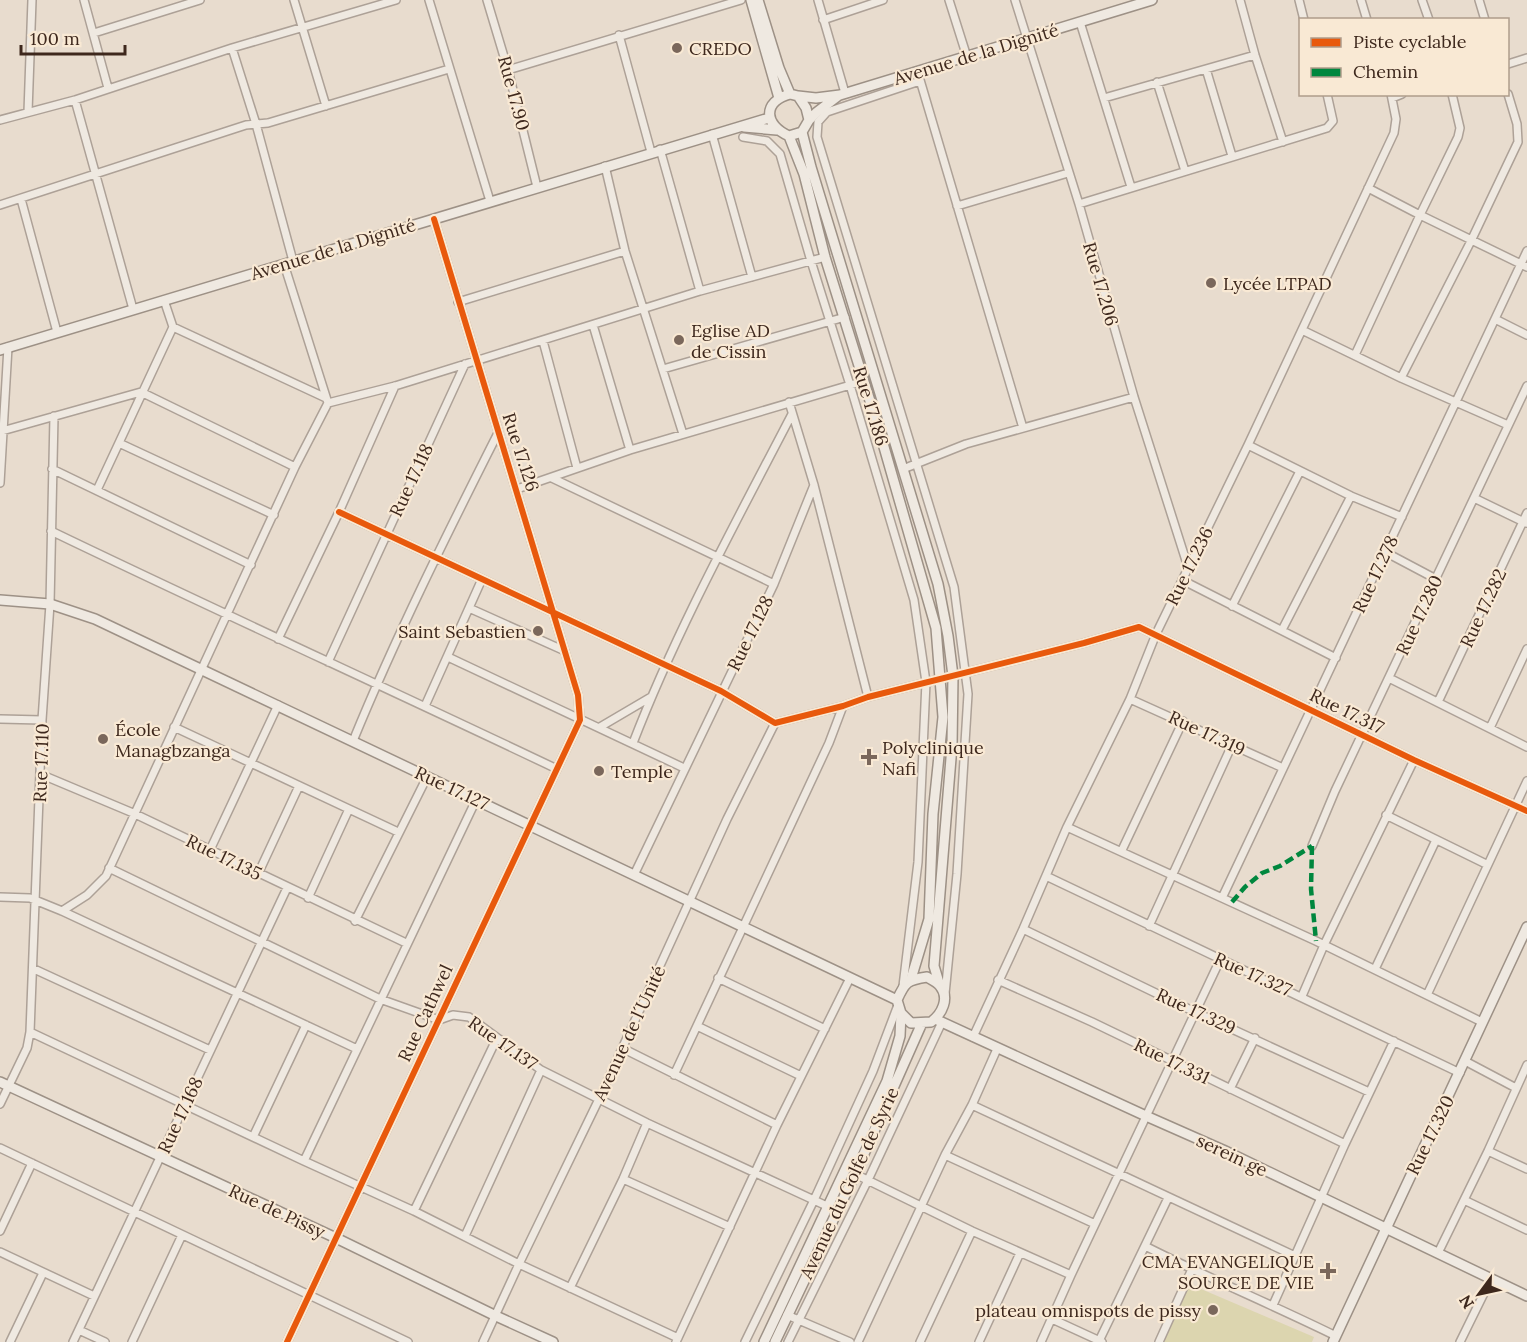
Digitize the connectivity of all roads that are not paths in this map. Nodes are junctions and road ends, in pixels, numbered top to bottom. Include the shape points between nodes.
1 (32, 0) edge
2 (84, 0) edge
3 (200, 0) edge
4 (294, 0) edge
5 (396, 0) edge
6 (429, 0) edge
7 (487, 0) edge
8 (741, 0) edge
9 (751, 0) edge
10 (758, 0) edge
11 (818, 0) edge
12 (949, 0) edge
13 (1015, 0) edge
14 (1152, 0) edge
15 (1240, 0) edge
16 (1299, 0) edge
17 (1361, 0) edge
18 (1422, 0) edge
19 (1479, 0) edge
20 (878, 1) edge
21 (1304, 18) edge
22 (1366, 18) edge
23 (1428, 18) edge
24 (1484, 18) edge
25 (824, 20) junction
26 (1080, 22) junction
27 (303, 28) junction
28 (94, 33) junction
29 (619, 35) junction
30 (1027, 38) junction
31 (232, 48) junction
32 (1255, 55) junction
33 (967, 57) junction
34 (1527, 58) edge
35 (1509, 64) edge
36 (449, 69) junction
37 (508, 69) junction
38 (1206, 69) junction
39 (919, 77) junction
40 (1157, 82) junction
41 (108, 88) junction
42 (843, 94) junction
43 (794, 95) junction
44 (1328, 96) edge
45 (1391, 96) edge
46 (1452, 96) edge
47 (1509, 96) edge
48 (779, 98) junction
49 (1104, 98) junction
50 (75, 100) junction
51 (326, 106) junction
52 (28, 112) junction
53 (770, 118) junction
54 (0, 120) edge
55 (809, 120) junction
56 (256, 124) junction
57 (739, 126) junction
58 (777, 130) junction
59 (802, 132) junction
60 (712, 134) junction
61 (789, 136) junction
62 (743, 137) dead end
63 (1283, 142) junction
64 (656, 150) junction
65 (1232, 156) junction
66 (605, 166) junction
67 (1185, 171) junction
68 (1068, 173) junction
69 (96, 174) junction
70 (537, 186) junction
71 (1131, 187) junction
72 (1368, 188) junction
73 (21, 199) junction
74 (490, 201) junction
75 (1078, 204) junction
76 (0, 205) edge
77 (957, 206) junction
78 (1420, 216) junction
79 (434, 219) junction
80 (1471, 241) junction
81 (625, 251) junction
82 (1527, 251) edge
83 (825, 257) junction
84 (811, 261) junction
85 (288, 262) junction
86 (1524, 265) edge
87 (752, 277) junction
88 (700, 291) junction
89 (164, 300) junction
90 (458, 302) junction
91 (133, 309) junction
92 (644, 309) junction
93 (845, 317) junction
94 (1496, 319) junction
95 (830, 321) junction
96 (594, 325) junction
97 (173, 327) junction
98 (1302, 330) junction
99 (57, 332) junction
100 (1527, 335) edge
101 (543, 341) junction
102 (4, 348) edge
103 (1355, 355) junction
104 (477, 361) junction
105 (465, 364) junction
106 (663, 369) junction
107 (1401, 378) junction
108 (864, 381) junction
109 (850, 385) junction
110 (394, 386) junction
111 (1527, 386) edge
112 (141, 392) junction
113 (1134, 397) junction
114 (327, 400) junction
115 (789, 402) junction
116 (1457, 402) junction
117 (792, 414) junction
118 (54, 416) junction
119 (1508, 425) junction
120 (1023, 428) junction
121 (2, 431) junction
122 (498, 433) junction
123 (682, 434) junction
124 (118, 443) junction
125 (1248, 445) junction
126 (630, 450) junction
127 (916, 465) junction
128 (295, 466) junction
129 (577, 468) junction
130 (52, 469) junction
131 (903, 469) junction
132 (1300, 471) junction
133 (552, 478) junction
134 (0, 483) edge
135 (814, 485) junction
136 (517, 489) junction
137 (97, 490) junction
138 (1351, 496) junction
139 (1474, 498) junction
140 (339, 512) junction
141 (1527, 513) edge
142 (274, 515) junction
143 (1402, 517) junction
144 (1525, 523) edge
145 (51, 531) junction
146 (386, 534) junction
147 (1385, 552) junction
148 (436, 556) junction
149 (718, 557) junction
150 (251, 565) junction
151 (1188, 567) junction
152 (482, 579) junction
153 (1436, 579) junction
154 (1182, 580) junction
155 (774, 584) junction
156 (0, 600) edge
157 (50, 604) junction
158 (1232, 606) junction
159 (469, 608) junction
160 (553, 613) junction
161 (226, 615) junction
162 (1282, 630) junction
163 (1156, 634) junction
164 (278, 639) junction
165 (1527, 649) edge
166 (566, 651) junction
167 (448, 657) junction
168 (1336, 658) junction
169 (328, 662) junction
170 (666, 666) junction
171 (201, 668) junction
172 (966, 672) junction
173 (953, 676) junction
174 (942, 678) junction
175 (1389, 678) junction
176 (926, 682) junction
177 (376, 685) junction
178 (721, 691) junction
179 (578, 695) joint
180 (651, 697) junction
181 (868, 697) junction
182 (1130, 699) junction
183 (1438, 702) junction
184 (278, 705) junction
185 (425, 706) junction
186 (843, 706) junction
187 (1310, 710) junction
188 (0, 719) edge
189 (42, 720) junction
190 (580, 720) junction
191 (1183, 721) junction
192 (775, 723) junction
193 (174, 727) junction
194 (600, 727) junction
195 (1490, 728) junction
196 (1361, 735) junction
197 (353, 741) junction
198 (633, 743) junction
199 (1232, 745) junction
200 (1527, 747) edge
201 (1414, 760) junction
202 (251, 764) junction
203 (684, 768) junction
204 (1283, 768) junction
205 (557, 769) junction
206 (40, 774) junction
207 (427, 777) junction
208 (1527, 781) edge
209 (299, 786) junction
210 (476, 800) junction
211 (1516, 805) junction
212 (349, 809) junction
213 (1527, 811) edge
214 (133, 813) junction
215 (1386, 815) junction
216 (530, 825) junction
217 (1067, 826) junction
218 (398, 832) junction
219 (1436, 840) junction
220 (1312, 846) dead end
221 (210, 850) junction
222 (1122, 850) junction
223 (1486, 864) junction
224 (110, 868) junction
225 (258, 874) junction
226 (634, 875) junction
227 (1172, 875) junction
228 (1046, 876) junction
229 (287, 888) junction
230 (0, 897) edge
231 (308, 898) junction
232 (1222, 898) junction
233 (36, 901) junction
234 (690, 901) junction
235 (62, 911) junction
236 (355, 921) junction
237 (1149, 926) junction
238 (742, 927) junction
239 (1527, 927) edge
240 (1023, 929) junction
241 (261, 942) junction
242 (406, 943) junction
243 (1324, 945) junction
244 (1220, 960) junction
245 (34, 969) junction
246 (1375, 969) junction
247 (718, 978) junction
248 (850, 978) junction
249 (911, 979) junction
250 (998, 980) junction
251 (903, 986) junction
252 (940, 986) junction
253 (236, 993) junction
254 (1427, 995) junction
255 (1302, 996) junction
256 (945, 997) junction
257 (380, 999) junction
258 (899, 1006) junction
259 (1195, 1012) junction
260 (439, 1020) junction
261 (939, 1020) junction
262 (1482, 1022) junction
263 (922, 1023) junction
264 (306, 1025) junction
265 (697, 1026) junction
266 (825, 1029) junction
267 (30, 1032) junction
268 (972, 1036) junction
269 (497, 1038) junction
270 (1255, 1038) junction
271 (1394, 1041) junction
272 (622, 1048) junction
273 (357, 1049) junction
274 (997, 1049) junction
275 (210, 1050) junction
276 (1173, 1061) junction
277 (1466, 1061) junction
278 (1527, 1065) edge
279 (541, 1070) junction
280 (1460, 1073) junction
281 (674, 1075) junction
282 (801, 1076) junction
283 (4, 1084) edge
284 (1516, 1088) junction
285 (1230, 1089) junction
286 (1369, 1092) junction
287 (599, 1099) junction
288 (0, 1104) edge
289 (185, 1104) junction
290 (972, 1105) junction
291 (1146, 1116) junction
292 (647, 1123) junction
293 (777, 1125) junction
294 (254, 1137) junction
295 (1345, 1143) junction
296 (0, 1148) edge
297 (1488, 1151) junction
298 (945, 1155) junction
299 (160, 1157) junction
300 (304, 1161) junction
301 (32, 1163) junction
302 (1527, 1169) edge
303 (756, 1172) junction
304 (855, 1174) junction
305 (1119, 1175) junction
306 (623, 1179) junction
307 (868, 1180) junction
308 (361, 1187) junction
309 (1168, 1198) junction
310 (1321, 1198) junction
311 (814, 1200) junction
312 (1464, 1200) junction
313 (921, 1206) junction
314 (828, 1207) junction
315 (414, 1211) junction
316 (135, 1212) junction
317 (1095, 1224) junction
318 (730, 1227) junction
319 (1386, 1227) junction
320 (1527, 1230) edge
321 (972, 1231) junction
322 (0, 1232) edge
323 (182, 1235) junction
324 (465, 1236) junction
325 (336, 1238) junction
326 (1145, 1246) junction
327 (0, 1252) edge
328 (1020, 1253) junction
329 (1438, 1253) junction
330 (1294, 1256) junction
331 (519, 1264) junction
332 (1192, 1269) junction
333 (43, 1273) junction
334 (1071, 1275) junction
335 (1491, 1279) junction
336 (570, 1288) junction
337 (308, 1294) junction
338 (94, 1296) junction
339 (1527, 1296) edge
340 (1273, 1305) junction
341 (787, 1315) junction
342 (496, 1316) junction
343 (1052, 1319) junction
344 (799, 1320) junction
345 (79, 1330) junction
346 (1335, 1339) edge
347 (677, 1340) edge
348 (1100, 1341) edge
349 (10, 1342) edge
350 (73, 1342) edge
351 (105, 1342) edge
352 (132, 1342) edge
353 (287, 1342) edge
354 (408, 1342) edge
355 (483, 1342) edge
356 (553, 1342) edge
357 (745, 1342) edge
358 (764, 1342) edge
359 (775, 1342) edge
360 (788, 1342) edge
361 (850, 1342) edge
362 (858, 1342) edge
363 (920, 1342) edge
364 (979, 1342) edge
365 (1041, 1342) edge
366 (1159, 1342) edge
367 (1460, 1342) edge

1 - 52 street
2 - 28 street
3 - 28 street
4 - 27 street
5 - 27 street
6 - 36 street
7 - 37 street, Rue 17.90
8 - 29 street
9 - 48 street
10 - 43 street via 779,68
11 - 25 street
12 - 33 street
13 - 30 street, Rue 17.206
14 - 26 street, Avenue de la Dignité
15 - 32 street
16 - 21 street
17 - 22 street
18 - 23 street
19 - 24 street
20 - 25 street
25 - 42 street
26 - 30 street, Avenue de la Dignité
26 - 49 street
27 - 31 street
27 - 51 street
28 - 41 street
29 - 37 street
29 - 64 street
30 - 33 street, Avenue de la Dignité
30 - 68 street, Rue 17.206
31 - 41 street
31 - 56 street
32 - 38 street
32 - 63 street
33 - 39 street, Avenue de la Dignité
34 - 35 street
36 - 51 street
36 - 74 street
37 - 70 street, Rue 17.90
38 - 40 street
38 - 65 street
39 - 42 street, Avenue de la Dignité
39 - 77 street
39 - 127 street via 827,112 818,122 817,137
40 - 49 street
40 - 67 street
41 - 50 street
42 - 43 street, Avenue de la Dignité via 816,98
42 - 55 street
43 - 48 street
43 - 55 street via 806,108
44 - 63 street via 1333,114 1331,125
45 - 72 street, Rue 17.236 via 1396,128
46 - 78 street via 1460,132
47 - 80 street via 1518,142
48 - 53 street via 771,108
49 - 71 street
50 - 52 street
50 - 69 street
51 - 56 street
52 - 54 street
53 - 57 street, Avenue de la Dignité
53 - 58 street
55 - 59 street
56 - 69 street
56 - 85 street
57 - 58 street
57 - 60 street, Avenue de la Dignité
58 - 61 street
59 - 61 street
59 - 131 street
60 - 64 street, Avenue de la Dignité
60 - 87 street
61 - 83 street, Rue 17.186 via 804,174
62 - 84 street via 767,141 780,154
63 - 65 street
64 - 66 street, Avenue de la Dignité
64 - 88 street
65 - 67 street
66 - 70 street, Avenue de la Dignité
66 - 81 street
67 - 71 street
68 - 75 street, Rue 17.206
68 - 77 street
69 - 73 street
69 - 91 street
70 - 74 street, Avenue de la Dignité
71 - 75 street
72 - 78 street
72 - 98 street, Rue 17.236
73 - 76 street
73 - 99 street
74 - 79 street, Avenue de la Dignité
75 - 113 street, Rue 17.206
77 - 120 street
78 - 80 street
78 - 103 street
79 - 85 street, Avenue de la Dignité
79 - 90 street, Rue 17.126
80 - 86 street
80 - 107 street
81 - 90 street
81 - 92 street
82 - 86 street, Rue 17.278
83 - 84 street
83 - 93 street, Rue 17.186
84 - 87 street
84 - 95 street
85 - 89 street, Avenue de la Dignité
85 - 114 street
86 - 94 street, Rue 17.278
87 - 88 street
88 - 92 street
89 - 91 street, Avenue de la Dignité
89 - 97 street
90 - 104 street, Rue 17.126
91 - 99 street, Avenue de la Dignité
92 - 96 street
92 - 106 street
93 - 95 street
93 - 108 street, Rue 17.186
94 - 100 street
94 - 116 street, Rue 17.278
95 - 106 street
95 - 109 street
96 - 101 street
96 - 126 street
97 - 112 street
97 - 114 street
98 - 103 street
98 - 125 street, Rue 17.236
99 - 102 street, Avenue de la Dignité
101 - 104 street
101 - 129 street
102 - 121 street
103 - 107 street
104 - 105 street
104 - 122 street, Rue 17.126
105 - 110 street
105 - 146 street, Rue 17.118
106 - 123 street
107 - 116 street
108 - 109 street
108 - 174 street, Rue 17.186 via 928,596
109 - 115 street
109 - 176 street via 914,600
110 - 114 street
110 - 140 street
111 - 119 street, Rue 17.280
112 - 118 street
112 - 124 street
112 - 128 street
113 - 120 street
113 - 151 street, Rue 17.206
114 - 128 street
115 - 117 street
115 - 123 street
116 - 119 street
116 - 143 street, Rue 17.278
117 - 135 street
117 - 149 street
118 - 121 street
118 - 130 street, Rue 17.110
119 - 139 street, Rue 17.280
120 - 127 street via 966,444
121 - 134 street
122 - 136 street, Rue 17.126
122 - 148 street
123 - 126 street
124 - 137 street
124 - 142 street
125 - 132 street
125 - 151 street, Rue 17.236
126 - 129 street
127 - 131 street
127 - 172 street via 954,587
128 - 142 street
129 - 133 street
130 - 137 street
130 - 145 street, Rue 17.110
131 - 173 street via 938,584
132 - 138 street
132 - 158 street
133 - 136 street
133 - 149 street
135 - 155 street, Rue 17.128
135 - 181 street
136 - 160 street, Rue 17.126
137 - 150 street
138 - 143 street
138 - 162 street
139 - 144 street
139 - 153 street, Rue 17.280
140 - 146 street
140 - 164 street
141 - 144 street, Rue 17.282
142 - 150 street
143 - 147 street, Rue 17.278
144 - 183 street, Rue 17.282
145 - 157 street, Rue 17.110
145 - 161 street
146 - 148 street
146 - 169 street, Rue 17.118
147 - 153 street
147 - 168 street, Rue 17.278
148 - 152 street
148 - 177 street
149 - 155 street
149 - 170 street
150 - 161 street
151 - 154 street, Rue 17.236
152 - 159 street
152 - 160 street
153 - 175 street, Rue 17.280
154 - 158 street
154 - 163 street, Rue 17.236
155 - 178 street, Rue 17.128
156 - 157 street, Rue 17.127
157 - 171 street, Rue 17.127 via 95,619
157 - 189 street, Rue 17.110
158 - 162 street
159 - 166 street
159 - 167 street
160 - 166 street, Rue 17.126
160 - 170 street
161 - 164 street
161 - 171 street
162 - 168 street
163 - 172 street, Rue 17.317 via 1139,627
163 - 182 street, Rue 17.236
163 - 187 street, Rue 17.317
164 - 169 street
165 - 195 street
166 - 179 street, Rue 17.126
167 - 185 street
167 - 190 street
168 - 187 street, Rue 17.278
169 - 177 street
170 - 178 street
170 - 180 street
171 - 184 street, Rue 17.127
171 - 193 street
172 - 173 street, Rue 17.317
172 - 256 street via 958,863
173 - 174 street, Rue 17.317
173 - 252 street via 952,746 934,966
174 - 176 street, Rue 17.317
174 - 249 street, Rue 17.186 via 943,717 933,814 929,919
175 - 183 street
175 - 196 street, Rue 17.280
176 - 181 street, Rue 17.317
176 - 251 street via 918,862
177 - 185 street
177 - 197 street
178 - 192 street
178 - 203 street, Rue 17.128
179 - 190 street, Rue Cathwel
180 - 194 street
180 - 198 street
181 - 186 street, Rue 17.317
182 - 191 street, Rue 17.319
182 - 217 street, Rue 17.236
183 - 195 street
184 - 197 street, Rue 17.127
184 - 202 street
185 - 205 street
186 - 192 street, Rue 17.317
186 - 238 street
187 - 196 street, Rue 17.317
187 - 204 street, Rue 17.278
188 - 189 street
189 - 206 street, Rue 17.110
190 - 194 street
190 - 205 street, Rue Cathwel
191 - 199 street, Rue 17.319
191 - 222 street
192 - 234 street, Avenue de l´Unité
193 - 202 street
193 - 214 street
194 - 198 street
195 - 200 street
196 - 201 street, Rue 17.317
196 - 220 street, Rue 17.280
197 - 207 street, Rue 17.127
198 - 203 street
199 - 204 street, Rue 17.319
199 - 227 street
201 - 211 street, Rue 17.317
201 - 215 street
202 - 209 street
202 - 221 street
203 - 226 street, Rue 17.128
204 - 232 street, Rue 17.278
205 - 216 street, Rue Cathwel
206 - 214 street, Rue 17.135
206 - 233 street, Rue 17.110
207 - 210 street, Rue 17.127
207 - 218 street
208 - 211 street
209 - 212 street
209 - 225 street
210 - 216 street, Rue 17.127
210 - 242 street
211 - 213 street, Rue 17.317
211 - 223 street
212 - 218 street
212 - 231 street
214 - 221 street, Rue 17.135
214 - 224 street
215 - 219 street
215 - 243 street
216 - 226 street, Rue 17.127
216 - 260 street, Rue Cathwel
217 - 222 street
217 - 228 street, Rue 17.236
218 - 236 street
219 - 223 street
219 - 246 street
221 - 225 street, Rue 17.135
222 - 227 street
223 - 254 street
224 - 235 street via 100,884
224 - 241 street, Rue 17.137
225 - 229 street, Rue 17.135
226 - 234 street, Rue 17.127
227 - 232 street
227 - 237 street
228 - 237 street, Rue 17.327
228 - 240 street, Rue 17.236
229 - 231 street, Rue 17.135
229 - 241 street, Rue 17.168
230 - 233 street
231 - 236 street, Rue 17.135
232 - 243 street
233 - 235 street
233 - 245 street, Rue 17.110
234 - 238 street, Rue 17.127
234 - 272 street, Avenue de l´Unité
235 - 253 street
236 - 242 street, Rue 17.135
237 - 244 street, Rue 17.327
238 - 247 street
238 - 248 street, Rue 17.127
239 - 262 street, Rue 17.320
240 - 250 street, Rue 17.236
240 - 259 street, Rue 17.329
241 - 253 street, Rue 17.168
241 - 257 street, Rue 17.137
242 - 257 street
243 - 246 street
243 - 255 street
244 - 255 street, Rue 17.327
244 - 259 street
245 - 267 street, Rue 17.110
245 - 275 street
246 - 254 street
247 - 265 street
247 - 266 street
248 - 258 street, Rue 17.127
248 - 266 street
249 - 251 street
249 - 252 street via 927,977
250 - 268 street, Rue 17.236
250 - 276 street, Rue 17.331
251 - 258 street
252 - 256 street
253 - 264 street
253 - 275 street, Rue 17.168
254 - 262 street
255 - 271 street, Rue 17.327
256 - 261 street
257 - 260 street, Rue 17.137
257 - 273 street
258 - 263 street via 911,1023
258 - 311 street
258 - 314 street via 900,1036 887,1081
259 - 270 street, Rue 17.329
259 - 276 street
260 - 269 street, Rue 17.137 via 453,1015 469,1017
260 - 308 street, Rue Cathwel
261 - 263 street
261 - 268 street, serein ge
261 - 307 street
262 - 277 street, Rue 17.320
263 - 304 street, Avenue du Golfe de Syrie
264 - 273 street
264 - 294 street
265 - 281 street
265 - 282 street
266 - 282 street
267 - 283 street, Rue 17.110 via 27,1048
267 - 289 street
268 - 274 street, serein ge
269 - 279 street, Rue 17.137
269 - 315 street
270 - 285 street
270 - 286 street, Rue 17.329
271 - 280 street, Rue 17.327
271 - 286 street
272 - 281 street
272 - 287 street, Avenue de l´Unité
273 - 300 street
274 - 290 street
274 - 291 street, serein ge
275 - 289 street, Rue 17.168
276 - 285 street, Rue 17.331
276 - 291 street
277 - 280 street, Rue 17.320
277 - 284 street
278 - 284 street
279 - 287 street, Rue 17.137
279 - 324 street
280 - 319 street, Rue 17.320
281 - 293 street
282 - 293 street
283 - 288 street, Rue 17.110
283 - 299 street, Rue de Pissy
284 - 297 street
285 - 295 street, Rue 17.331
286 - 295 street
287 - 292 street, Rue 17.137
287 - 331 street, Avenue de l´Unité
289 - 294 street
289 - 299 street, Rue 17.168
290 - 298 street
290 - 305 street
291 - 305 street
291 - 310 street, serein ge
292 - 303 street, Rue 17.137
292 - 306 street
293 - 303 street
294 - 300 street
295 - 310 street
296 - 301 street
297 - 302 street
297 - 312 street
298 - 313 street
298 - 317 street
299 - 316 street, Rue 17.168
299 - 325 street, Rue de Pissy
300 - 308 street
301 - 316 street
301 - 322 street
303 - 311 street, Rue 17.137
303 - 318 street
304 - 307 street
304 - 341 street, Avenue du Golfe de Syrie
305 - 309 street
305 - 317 street
306 - 318 street
306 - 336 street
307 - 313 street
307 - 344 street
308 - 315 street
308 - 325 street, Rue Cathwel
309 - 326 street
309 - 330 street
310 - 319 street, serein ge
310 - 330 street
311 - 314 street, Rue 17.137
311 - 357 street
312 - 320 street
312 - 329 street
313 - 321 street
313 - 362 street
314 - 358 street
315 - 324 street
316 - 323 street
316 - 338 street, Rue 17.168
317 - 334 street
318 - 347 street
319 - 329 street, serein ge
319 - 346 street, Rue 17.320
321 - 328 street
321 - 363 street
323 - 337 street
323 - 352 street
324 - 331 street
325 - 337 street, Rue Cathwel
325 - 342 street, Rue de Pissy
326 - 332 street
326 - 348 street
327 - 333 street
328 - 334 street
328 - 364 street
329 - 335 street, serein ge
330 - 340 street
331 - 336 street
331 - 342 street, Avenue de l´Unité
332 - 340 street
332 - 366 street
333 - 338 street
333 - 349 street
334 - 343 street
335 - 339 street, serein ge
335 - 367 street
336 - 347 street
337 - 353 street, Rue Cathwel
337 - 354 street
338 - 345 street, Rue 17.168
340 - 346 street
341 - 344 street
341 - 359 street, Avenue du Golfe de Syrie
342 - 355 street, Avenue de l´Unité
342 - 356 street, Rue de Pissy
343 - 348 street
343 - 365 street
344 - 360 street
344 - 361 street
345 - 350 street, Rue 17.168
345 - 351 street

